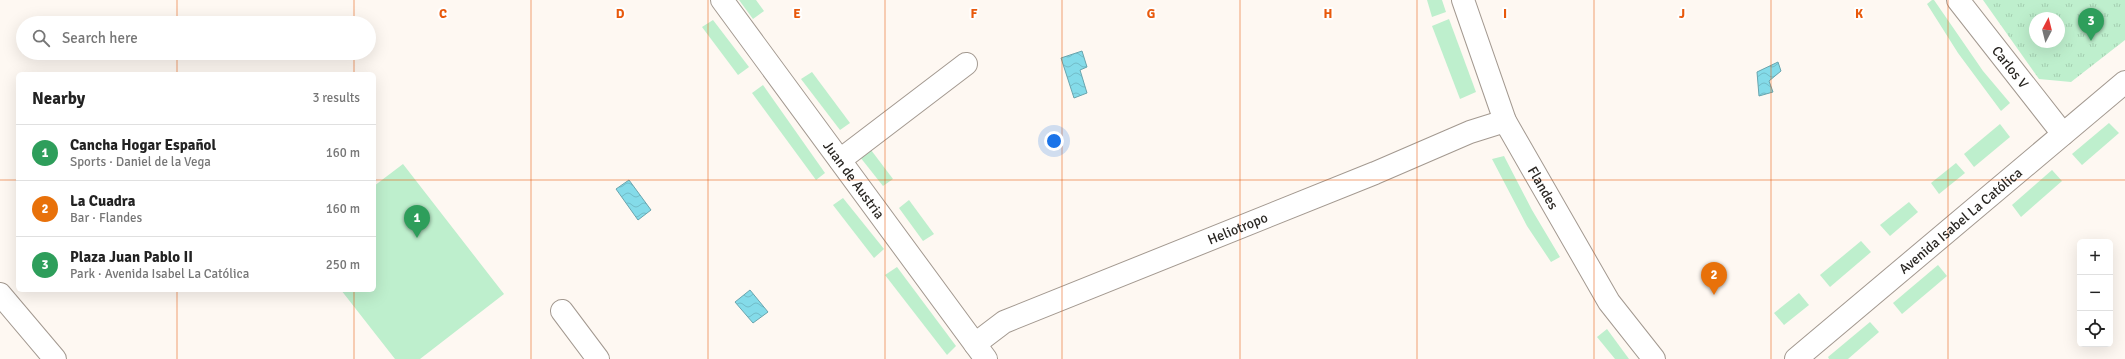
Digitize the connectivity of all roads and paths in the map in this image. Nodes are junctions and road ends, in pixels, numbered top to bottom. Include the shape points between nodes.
1 (722, 0) edge
2 (1463, 0) edge
3 (1958, 0) edge
4 (966, 64) dead end
5 (2125, 82) edge
6 (1505, 121) junction
7 (2063, 134) junction
8 (840, 160) junction
9 (0, 294) edge
10 (562, 311) dead end
11 (980, 352) edge
12 (55, 359) edge
13 (598, 359) edge
14 (1654, 359) edge
15 (1796, 359) edge

1 - 8 street, Juan de Austria
2 - 6 street, Flandes
3 - 7 street, Carlos V
4 - 8 street
5 - 7 street, Avenida Isabel La Católica
6 - 11 street, Heliotropo via 1470,132 1376,173 1004,322
6 - 14 street, Flandes via 1609,302
7 - 15 street, Avenida Isabel La Católica
8 - 11 street, Juan de Austria
9 - 12 street
10 - 13 street

